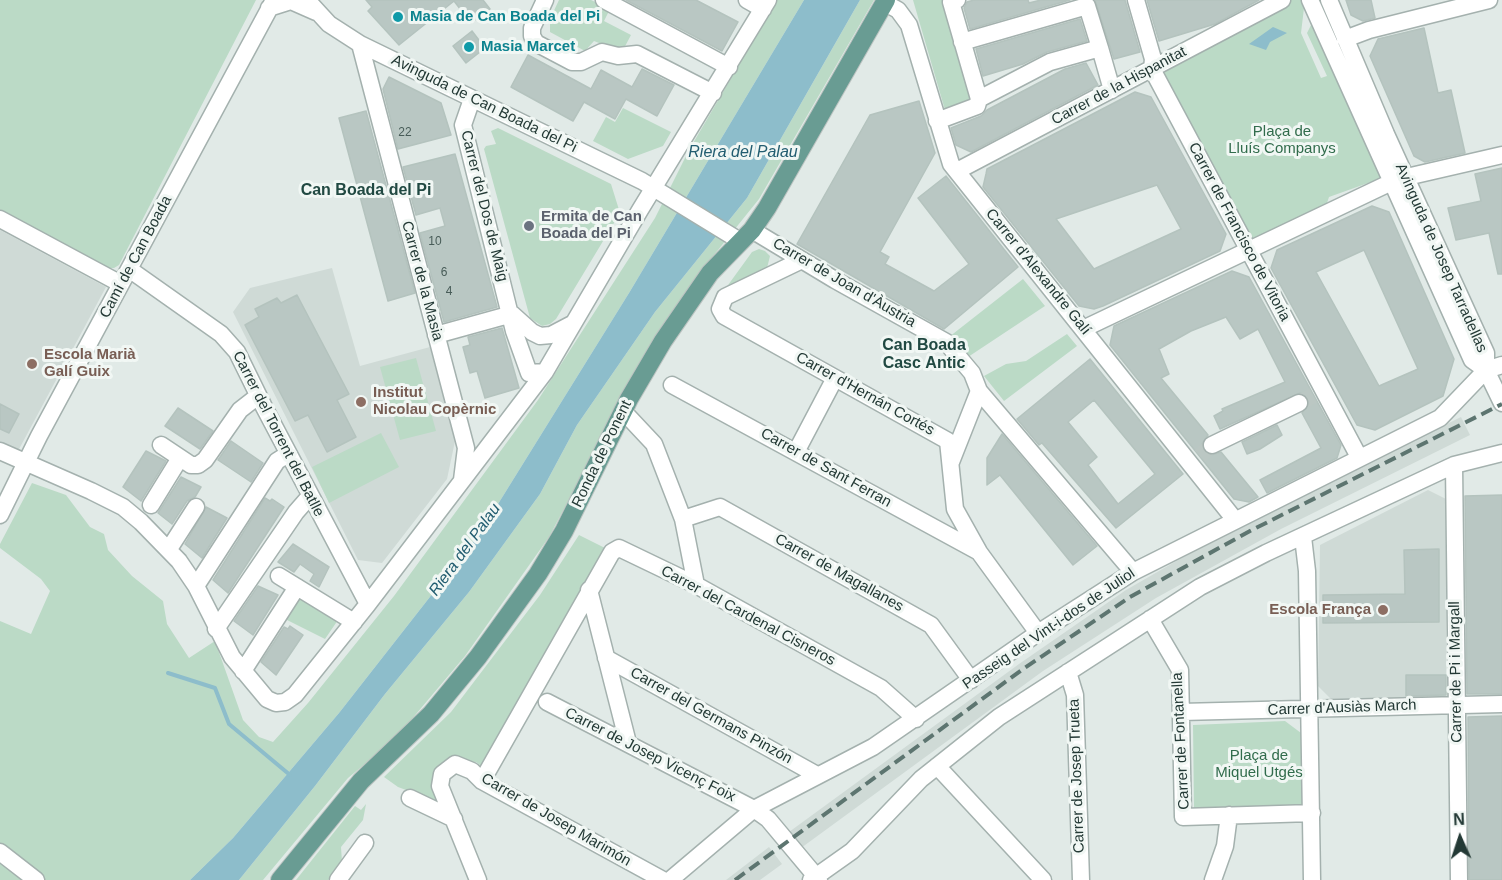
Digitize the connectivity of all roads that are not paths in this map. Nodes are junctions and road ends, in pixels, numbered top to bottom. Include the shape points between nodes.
1 (307, 0) edge
2 (545, 0) edge
3 (604, 0) edge
4 (747, 0) edge
5 (1136, 0) edge
6 (1282, 0) edge
7 (1310, 0) edge
8 (1329, 0) edge
9 (1490, 0) edge
10 (954, 1) edge
11 (885, 2) edge
12 (1086, 3) edge
13 (272, 4) edge
14 (766, 4) edge
15 (317, 7) edge
16 (1345, 39) junction
17 (962, 42) junction
18 (360, 44) junction
19 (1100, 48) junction
20 (729, 67) junction
21 (1152, 69) junction
22 (1112, 90) junction
23 (713, 93) junction
24 (472, 99) junction
25 (979, 99) junction
26 (938, 121) junction
27 (1502, 155) edge
28 (957, 171) junction
29 (1398, 179) junction
30 (654, 188) junction
31 (0, 219) edge
32 (746, 235) junction
33 (1249, 250) junction
34 (802, 260) junction
35 (125, 277) junction
36 (512, 314) junction
37 (572, 324) junction
38 (1083, 329) junction
39 (436, 334) junction
40 (540, 336) junction
41 (549, 366) junction
42 (1494, 368) edge
43 (835, 378) junction
44 (672, 385) dead end
45 (979, 391) junction
46 (258, 396) junction
47 (1299, 403) tunnel mouth
48 (1502, 403) edge
49 (623, 411) junction
50 (161, 445) dead end
51 (1212, 445) tunnel mouth
52 (466, 448) junction
53 (0, 451) edge
54 (796, 452) junction
55 (1502, 453) edge
56 (288, 454) junction
57 (481, 457) junction
58 (180, 458) junction
59 (1359, 458) junction
60 (951, 463) junction
61 (25, 464) junction
62 (1454, 465) junction
63 (461, 484) junction
64 (310, 496) junction
65 (151, 505) dead end
66 (196, 507) dead end
67 (0, 515) edge
68 (683, 519) junction
69 (1235, 520) junction
70 (1303, 537) junction
71 (169, 549) junction
72 (979, 552) junction
73 (1133, 572) junction
74 (279, 576) dead end
75 (696, 585) junction
76 (196, 586) junction
77 (297, 587) junction
78 (589, 591) junction
79 (368, 604) junction
80 (1150, 619) junction
81 (354, 622) junction
82 (216, 629) junction
83 (1038, 633) junction
84 (606, 658) junction
85 (243, 671) junction
86 (1068, 672) junction
87 (971, 680) junction
88 (547, 702) dead end
89 (1502, 704) edge
90 (1457, 705) junction
91 (1310, 709) junction
92 (1181, 712) junction
93 (916, 719) junction
94 (628, 743) junction
95 (937, 766) junction
96 (817, 775) junction
97 (483, 781) junction
98 (410, 798) dead end
99 (754, 809) junction
100 (1312, 813) junction
101 (1229, 815) junction
102 (454, 819) junction
103 (365, 843) dead end
104 (0, 852) edge
105 (815, 879) edge
106 (36, 880) edge
107 (280, 880) edge
108 (338, 880) edge
109 (478, 880) edge
110 (663, 880) edge
111 (670, 880) edge
112 (1043, 880) edge
113 (1081, 880) edge
114 (1213, 880) edge
115 (1312, 880) edge
116 (1459, 880) edge

1 - 15 street
2 - 23 street via 532,28 536,43 572,62 602,52 618,56 637,54
3 - 20 street
4 - 14 street
5 - 21 street, Carrer de Francisco de Vitoria via 1153,59
6 - 21 street, Carrer de la Hispanitat
7 - 29 street, Avinguda de Josep Tarradellas
8 - 16 street, Avinguda de Josep Tarradellas
9 - 16 street
10 - 17 street
11 - 26 street, Carrer d'Alexandre Galí via 898,10 909,25
11 - 32 main road, Ronda de Ponent via 772,201
12 - 17 street
12 - 19 street
13 - 15 street via 291,1
13 - 35 street, Camí de Can Boada
14 - 20 street
15 - 18 street, Avinguda de Can Boada del Pi via 329,24
16 - 29 street, Avinguda de Josep Tarradellas
17 - 25 street
18 - 24 street, Avinguda de Can Boada del Pi
18 - 39 street, Carrer de la Masia
19 - 22 street
19 - 25 street via 1050,62
20 - 23 street
21 - 22 street, Carrer de la Hispanitat
21 - 33 street, Carrer de Francisco de Vitoria
22 - 28 street, Carrer de la Hispanitat
23 - 30 street
24 - 30 street, Avinguda de Can Boada del Pi
24 - 36 street, Carrer del Dos de Maig via 463,125
25 - 26 street via 977,106
26 - 28 street, Carrer d'Alexandre Galí via 951,164
27 - 29 street
28 - 38 street, Carrer d'Alexandre Galí
29 - 33 street
29 - 42 street, Avinguda de Josep Tarradellas
30 - 32 street via 722,230
30 - 37 street
31 - 35 street, Carrer del Torrent del Batlle
32 - 34 street, Carrer de Joan d'Àustria
32 - 49 main road, Ronda de Ponent via 686,306
33 - 38 street
33 - 59 street, Carrer de Francisco de Vitoria via 1319,394
34 - 43 street, Carrer d'Hernán Cortés via 725,297 720,309 724,316
34 - 45 street, Carrer de Joan d'Àustria via 946,342 972,373
35 - 46 street, Carrer del Torrent del Batlle via 230,343
35 - 61 street, Camí de Can Boada
36 - 39 street
36 - 40 street
36 - 41 street, Carrer del Dos de Maig via 525,368 529,373
37 - 40 street
37 - 41 street
38 - 69 street, Carrer d'Alexandre Galí via 1195,459
39 - 52 street, Carrer de la Masia
40 - 41 street via 547,343
41 - 57 street
42 - 48 street, Avinguda de Josep Tarradellas
42 - 59 street, Passeig del Vint-i-dos de Juliol via 1440,418
43 - 54 street
43 - 60 street, Carrer d'Hernán Cortés via 948,441
44 - 54 street, Carrer de Sant Ferran
45 - 60 street
45 - 73 street, Carrer de Joan d'Àustria
46 - 56 street, Carrer del Torrent del Batlle
46 - 58 street via 240,410 205,460 191,465
47 - 51 street
49 - 68 street via 654,444
49 - 107 main road, Ronda de Ponent via 560,538 488,644 432,714 341,802
50 - 58 street
52 - 57 street
52 - 63 street, Carrer de la Masia
53 - 61 street
54 - 72 street, Carrer de Sant Ferran
55 - 62 street
56 - 64 street, Carrer del Torrent del Batlle
56 - 76 street via 277,461
57 - 63 street
58 - 65 street
59 - 69 street, Passeig del Vint-i-dos de Juliol
60 - 72 street, Carrer d'Hernán Cortés via 955,509
61 - 67 street, Camí de Can Boada
61 - 71 street via 123,507
62 - 70 street
62 - 90 street, Carrer de Pi i Margall
63 - 79 street
64 - 79 street, Carrer del Torrent del Batlle
64 - 82 street
66 - 71 street
68 - 75 street
68 - 87 street, Carrer de Magallanes via 720,507 931,625
69 - 73 street, Passeig del Vint-i-dos de Juliol
70 - 80 street via 1200,587
70 - 91 street
71 - 76 street
72 - 83 street, Carrer d'Hernán Cortés
73 - 83 street, Passeig del Vint-i-dos de Juliol
74 - 77 street
75 - 78 street, Carrer del Cardenal Cisneros via 619,548 612,552
75 - 93 street, Carrer del Cardenal Cisneros via 881,688
76 - 82 street
77 - 81 street
77 - 85 street
78 - 84 street
78 - 97 street
79 - 81 street
80 - 86 street
80 - 92 street, Carrer de Fontanella via 1180,669
81 - 85 street via 295,695 285,702 267,699
82 - 85 street
83 - 87 street, Passeig del Vint-i-dos de Juliol
84 - 94 street
84 - 96 street, Carrer del Germans Pinzón
86 - 95 street via 999,717
86 - 113 street, Carrer de Josep Trueta via 1075,695
87 - 93 street, Passeig del Vint-i-dos de Juliol
88 - 94 street, Carrer de Josep Vicenç Foix
89 - 90 street, Carrer d'Ausiàs March
90 - 91 street, Carrer d'Ausiàs March
90 - 116 street, Carrer de Pi i Margall
91 - 92 street, Carrer d'Ausiàs March
91 - 100 street
92 - 101 street, Carrer de Fontanella via 1183,817
93 - 96 street, Passeig del Vint-i-dos de Juliol via 873,747
94 - 99 street, Carrer de Josep Vicenç Foix
95 - 105 street via 852,851
95 - 112 street
96 - 99 street, Passeig del Vint-i-dos de Juliol
97 - 102 street, Carrer de Josep Marimón via 464,767 454,765 442,774 440,786
97 - 110 street, Carrer de Josep Marimón
98 - 102 street
99 - 105 street, Carrer de Josep Vicenç Foix via 768,819
99 - 111 street, Passeig del Vint-i-dos de Juliol
100 - 101 street, Carrer de Fontanella
100 - 115 street
101 - 114 street via 1225,846
102 - 109 street
103 - 108 street
104 - 106 street

